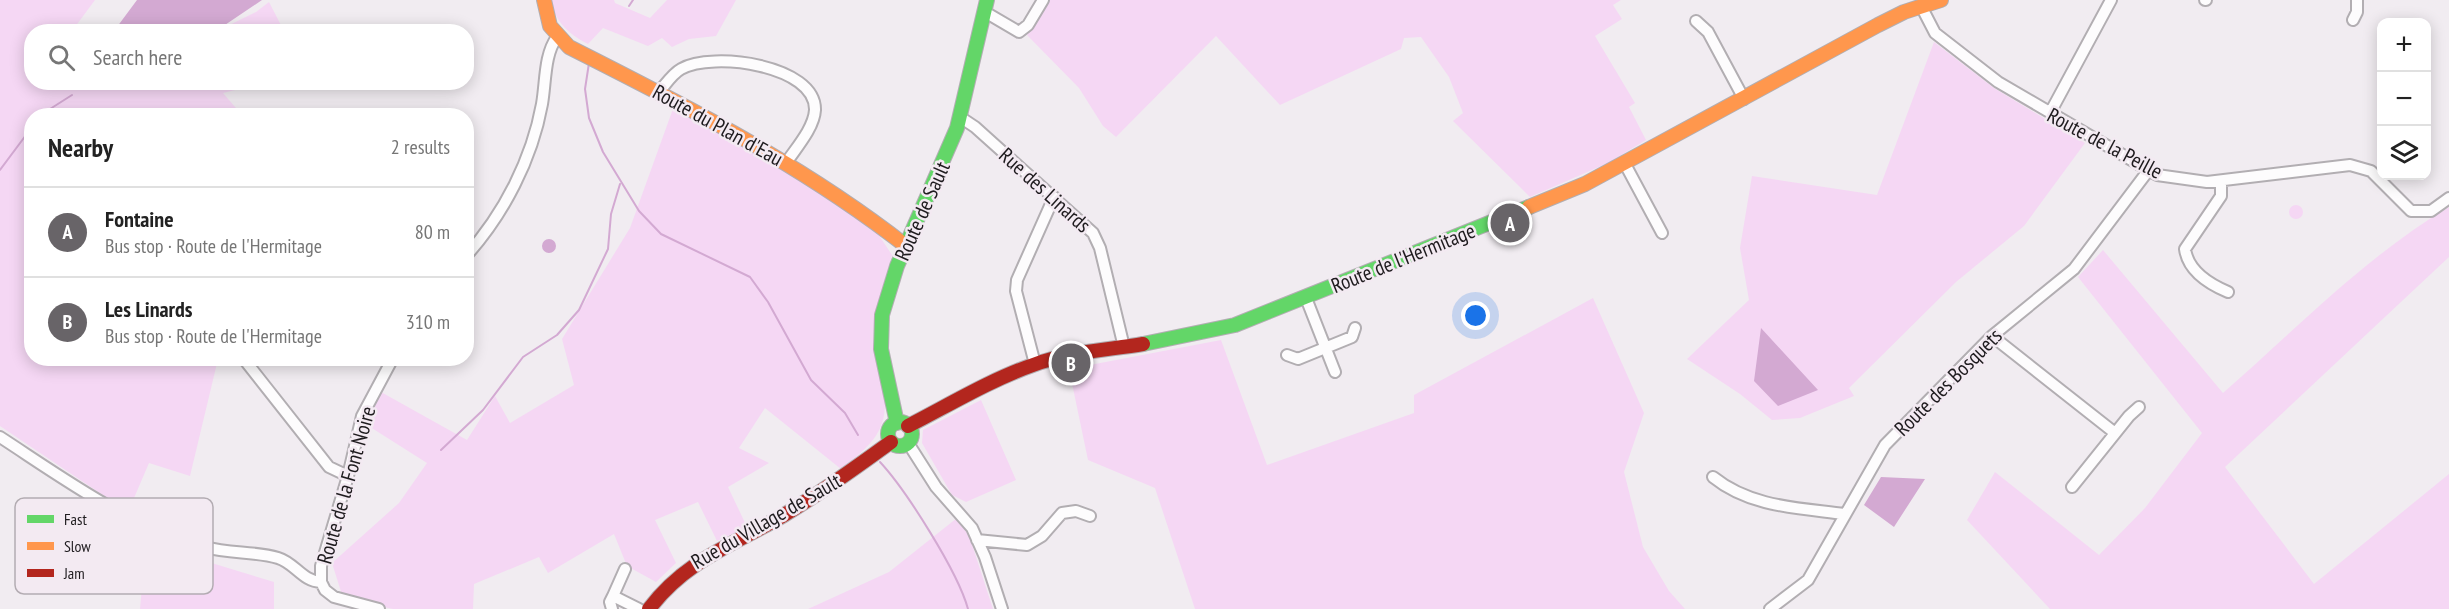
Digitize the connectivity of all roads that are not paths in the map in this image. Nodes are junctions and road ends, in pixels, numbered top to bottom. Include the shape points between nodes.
1 (544, 0) edge
2 (1043, 0) edge
3 (1941, 0) edge
4 (2111, 0) edge
5 (2357, 0) edge
6 (986, 6) edge
7 (1921, 6) junction
8 (2354, 20) dead end
9 (1696, 21) dead end
10 (557, 36) junction
11 (659, 92) junction
12 (1744, 99) junction
13 (2050, 113) junction
14 (960, 117) junction
15 (786, 163) junction
16 (1625, 164) junction
17 (2148, 171) junction
18 (2221, 181) junction
19 (1054, 197) junction
20 (2449, 198) edge
21 (1662, 233) dead end
22 (906, 246) junction
23 (474, 247) edge
24 (2228, 292) dead end
25 (1306, 298) junction
26 (1355, 328) dead end
27 (1992, 336) junction
28 (1124, 347) junction
29 (1326, 347) junction
30 (1287, 355) dead end
31 (1035, 364) junction
32 (249, 366) edge
33 (389, 366) edge
34 (1335, 372) dead end
35 (2139, 408) dead end
36 (902, 424) junction
37 (2115, 433) junction
38 (0, 437) edge
39 (891, 442) junction
40 (908, 443) junction
41 (348, 476) junction
42 (1713, 477) dead end
43 (2072, 487) dead end
44 (93, 498) edge
45 (1844, 514) junction
46 (1090, 516) dead end
47 (977, 540) junction
48 (213, 549) edge
49 (625, 568) dead end
50 (321, 582) junction
51 (613, 596) junction
52 (379, 609) edge
53 (612, 609) edge
54 (639, 609) edge
55 (650, 609) edge
56 (1002, 609) edge
57 (1770, 609) edge

1 - 10 street via 550,26
2 - 6 street via 1019,32
3 - 7 street, Route de l'Hermitage
4 - 13 street
5 - 8 street
6 - 14 street, Route de Sault
7 - 12 street, Route de l'Hermitage via 1878,25
7 - 13 street, Route de la Peille via 1935,33 1998,82
9 - 12 street via 1708,32
10 - 11 street, Route du Plan d'Eau via 569,47
10 - 23 street via 548,57 536,131 520,174 488,232
11 - 15 street, Route du Plan d'Eau
11 - 15 street via 683,68 710,61 778,70 799,81 813,95 815,112
12 - 16 street, Route de l'Hermitage
13 - 17 street, Route de la Peille
14 - 19 street, Rue des Linards
14 - 22 street, Route de Sault via 937,182
15 - 22 street, Route du Plan d'Eau via 851,203
16 - 21 street
16 - 25 street, Route de l'Hermitage
17 - 18 street, Route de la Peille via 2181,180
17 - 27 street, Route des Bosquets via 2074,269
18 - 20 street, Route de la Peille via 2350,165 2371,171 2411,211 2431,211
18 - 24 street via 2221,196 2185,249 2207,284
19 - 28 street, Rue des Linards via 1098,240
19 - 31 street via 1017,280 1016,291
22 - 36 street, Route de Sault via 891,281 880,338
25 - 28 street, Route de l'Hermitage via 1235,325
25 - 29 street
26 - 29 street via 1352,337
27 - 37 street
27 - 45 street, Route des Bosquets via 1885,445
28 - 31 street, Route de l'Hermitage
29 - 30 street via 1298,359
29 - 34 street
31 - 36 street, Route de l'Hermitage
32 - 41 street via 329,466
33 - 41 street, Route de la Font Noire via 362,416
35 - 37 street
36 - 39 street via 888,431
36 - 40 street via 911,433
37 - 43 street
38 - 44 street
39 - 40 street via 901,446
39 - 55 street, Rue du Village de Sault via 819,494 692,563 662,590
40 - 47 street
41 - 50 street, Route de la Font Noire via 323,556
42 - 45 street via 1730,491 1754,500
45 - 57 street, Route des Bosquets via 1808,580
46 - 47 street via 1076,511 1062,513 1042,536 1028,545
47 - 56 street
48 - 50 street via 279,558 311,581
49 - 51 street
50 - 52 street via 334,597
51 - 53 street
51 - 54 street

